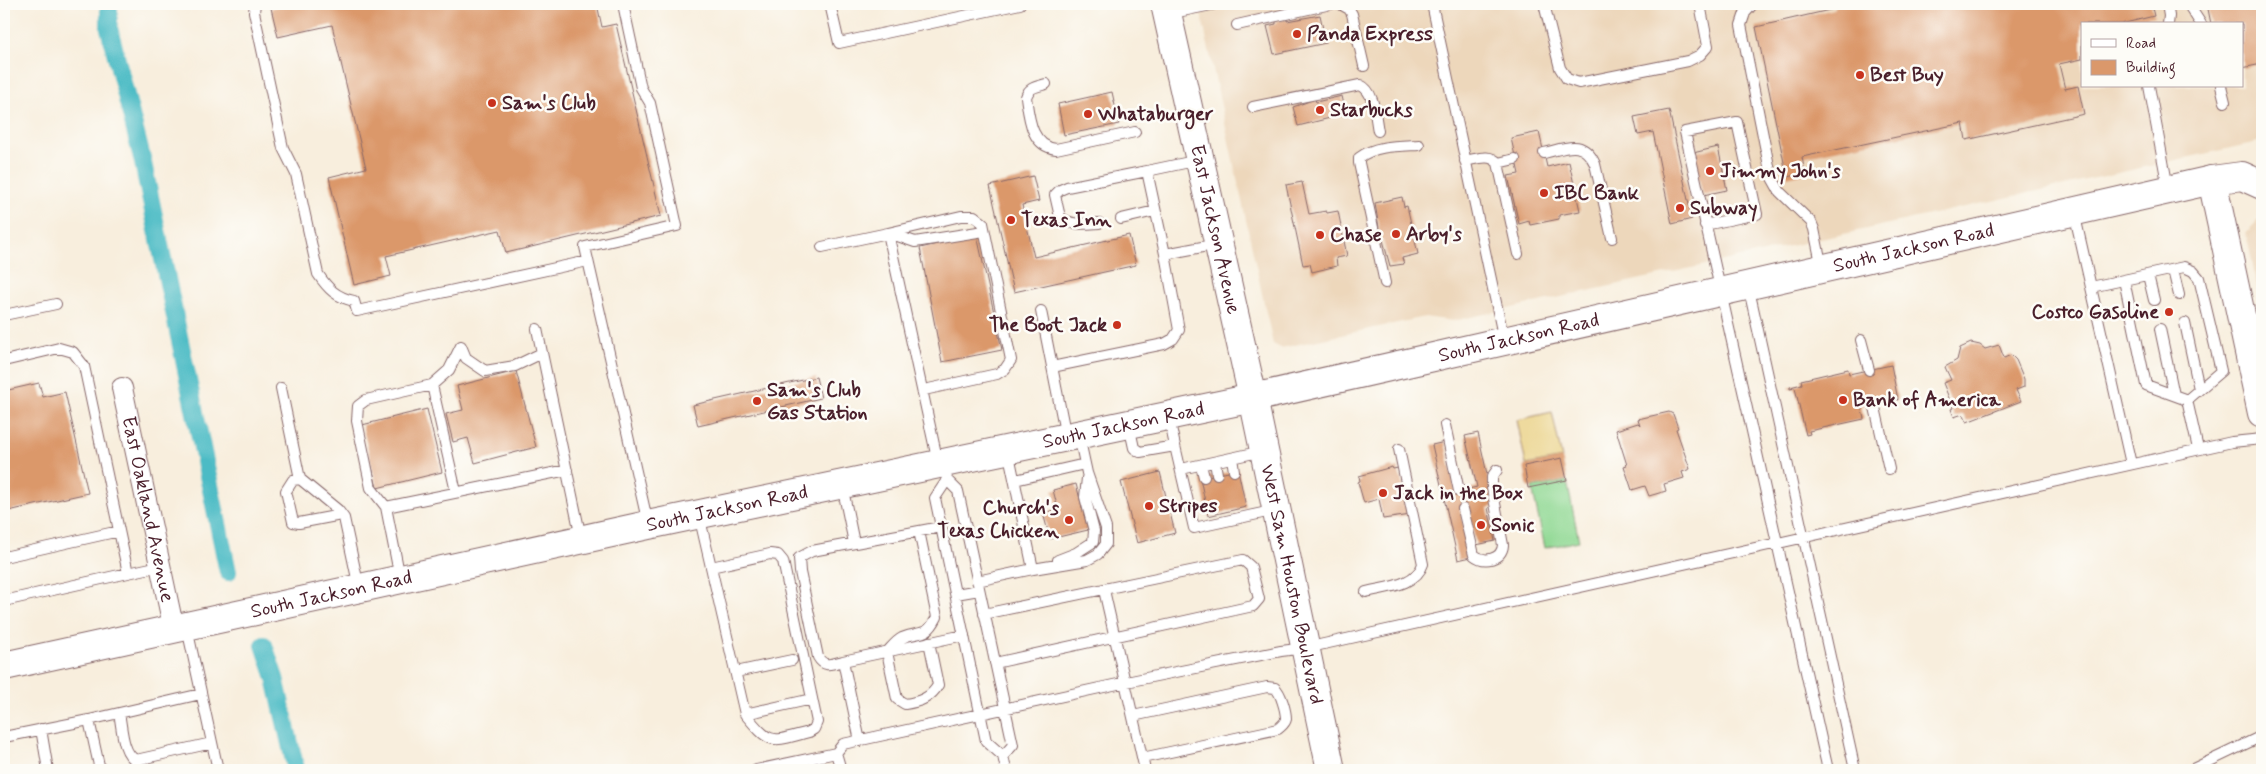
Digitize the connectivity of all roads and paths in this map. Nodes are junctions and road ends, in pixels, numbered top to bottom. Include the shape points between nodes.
1 (255, 4) edge
2 (622, 4) edge
3 (830, 4) edge
4 (1020, 4) edge
5 (1216, 4) edge
6 (1331, 4) edge
7 (1340, 4) edge
8 (1432, 4) edge
9 (1544, 4) edge
10 (1700, 4) edge
11 (1753, 4) edge
12 (2167, 4) edge
13 (2190, 7) dead end
14 (1166, 9) edge
15 (2168, 22) edge
16 (2201, 22) edge
17 (1237, 25) dead end
18 (1364, 66) dead end
19 (1046, 84) dead end
20 (2149, 88) edge
21 (2222, 88) edge
22 (2225, 102) dead end
23 (1253, 107) dead end
24 (1135, 132) dead end
25 (1378, 132) dead end
26 (1419, 145) dead end
27 (1544, 153) dead end
28 (1516, 159) dead end
29 (1200, 160) junction
30 (1466, 161) junction
31 (1498, 163) junction
32 (1147, 171) junction
33 (2255, 174) edge
34 (2212, 180) junction
35 (2169, 190) junction
36 (1155, 211) junction
37 (2074, 212) junction
38 (1121, 219) dead end
39 (1099, 223) dead end
40 (1705, 225) junction
41 (984, 231) junction
42 (888, 233) junction
43 (1612, 238) dead end
44 (1219, 244) junction
45 (822, 247) dead end
46 (1165, 254) junction
47 (1518, 254) dead end
48 (588, 261) junction
49 (1822, 268) junction
50 (2173, 270) junction
51 (2148, 275) junction
52 (2124, 280) junction
53 (1385, 283) dead end
54 (1748, 286) junction
55 (2091, 287) junction
56 (1721, 292) junction
57 (2179, 295) dead end
58 (2154, 300) dead end
59 (56, 304) dead end
60 (1041, 311) dead end
61 (4, 315) edge
62 (2185, 323) dead end
63 (537, 329) dead end
64 (2160, 329) dead end
65 (1861, 340) dead end
66 (1504, 341) junction
67 (542, 353) junction
68 (4, 361) edge
69 (1052, 367) junction
70 (1868, 370) dead end
71 (432, 385) junction
72 (122, 388) dead end
73 (281, 388) dead end
74 (2199, 389) junction
75 (924, 390) junction
76 (2174, 395) junction
77 (1253, 398) junction
78 (2187, 400) junction
79 (1874, 403) dead end
80 (2262, 413) edge
81 (1168, 416) junction
82 (1129, 424) junction
83 (1445, 425) dead end
84 (1072, 436) junction
85 (2262, 439) edge
86 (1175, 446) junction
87 (1008, 449) junction
88 (1399, 449) dead end
89 (2198, 449) junction
90 (1264, 451) junction
91 (1232, 458) junction
92 (1215, 462) junction
93 (2130, 464) junction
94 (1201, 465) junction
95 (1086, 468) junction
96 (943, 469) junction
97 (1181, 469) junction
98 (567, 470) junction
99 (1497, 470) dead end
100 (1889, 470) dead end
101 (1234, 471) dead end
102 (1217, 474) dead end
103 (1204, 477) dead end
104 (300, 479) junction
105 (1014, 480) junction
106 (842, 484) junction
107 (1459, 491) dead end
108 (456, 492) junction
109 (386, 507) junction
110 (1276, 509) junction
111 (1463, 509) dead end
112 (699, 514) junction
113 (341, 515) junction
114 (648, 525) junction
115 (941, 527) junction
116 (119, 531) junction
117 (919, 531) junction
118 (1804, 537) junction
119 (581, 540) junction
120 (854, 543) junction
121 (1777, 543) junction
122 (4, 557) edge
123 (160, 566) junction
124 (711, 567) junction
125 (1033, 569) junction
126 (128, 573) junction
127 (400, 580) junction
128 (978, 585) junction
129 (359, 589) junction
130 (1104, 590) junction
131 (1366, 592) dead end
132 (956, 594) junction
133 (4, 601) edge
134 (984, 614) junction
135 (180, 628) junction
136 (964, 635) junction
137 (1114, 637) junction
138 (929, 642) junction
139 (1306, 648) junction
140 (887, 652) junction
141 (792, 660) dead end
142 (843, 661) junction
143 (995, 663) junction
144 (4, 666) edge
145 (736, 672) junction
146 (1125, 683) junction
147 (201, 694) junction
148 (812, 699) junction
149 (1004, 710) junction
150 (119, 713) junction
151 (745, 714) junction
152 (981, 715) junction
153 (1133, 716) junction
154 (88, 720) junction
155 (41, 729) junction
156 (2262, 736) edge
157 (4, 737) edge
158 (860, 741) junction
159 (212, 743) junction
160 (836, 753) junction
161 (1003, 756) junction
162 (1142, 758) junction
163 (48, 770) edge
164 (100, 770) edge
165 (218, 770) edge
166 (756, 770) edge
167 (840, 770) edge
168 (1006, 770) edge
169 (1145, 770) edge
170 (1331, 770) edge
171 (1828, 770) edge
172 (1855, 770) edge
173 (2191, 770) edge

1 - 48 lane via 254,12 283,148 296,174 318,274 326,287 339,297 354,301 357,311
2 - 48 lane via 641,88 650,103 677,226 585,247
3 - 4 lane via 839,43
5 - 14 lane
6 - 17 lane
7 - 18 lane via 1352,14
8 - 30 lane
9 - 10 lane via 1560,68 1567,79 1579,83 1688,61 1700,55 1708,46
11 - 49 lane via 1741,25 1771,176 1780,192 1814,229
12 - 15 lane
13 - 16 lane
14 - 29 main road, East Jackson Avenue
19 - 24 lane via 1032,88 1026,97 1034,134 1048,148
20 - 35 lane
21 - 22 lane
23 - 25 lane via 1360,85 1370,95
26 - 53 lane via 1368,152 1359,158
27 - 43 lane via 1574,146 1591,156
28 - 31 lane
29 - 32 lane
29 - 44 main road, East Jackson Avenue
30 - 31 lane via 1488,157
30 - 66 lane
31 - 47 lane
32 - 36 lane
32 - 39 lane via 1067,187 1056,195 1060,218 1064,221
33 - 34 main road, South Jackson Road
34 - 35 main road, South Jackson Road
34 - 80 main road
35 - 37 main road, South Jackson Road
36 - 38 lane
36 - 46 lane
37 - 49 main road, South Jackson Road
37 - 55 lane
40 - 40 lane via 1757,214 1737,122 1685,132
40 - 56 lane
41 - 42 lane via 915,242
41 - 42 lane via 983,223 974,216 961,216
41 - 75 lane via 1011,360 997,374
42 - 45 lane
42 - 75 lane
44 - 46 lane
44 - 77 main road, East Jackson Avenue
46 - 69 lane via 1180,330 1173,339 1164,344
48 - 114 lane
49 - 54 main road, South Jackson Road
50 - 51 lane
50 - 57 lane
50 - 74 lane via 2184,267 2199,278 2221,371
51 - 52 lane
51 - 58 lane
52 - 55 lane
52 - 76 lane via 2146,385
54 - 56 main road, South Jackson Road
54 - 118 lane
55 - 93 lane
56 - 66 main road, South Jackson Road
56 - 121 lane
59 - 61 lane
60 - 69 lane
62 - 74 lane
63 - 67 lane
64 - 76 lane
65 - 70 lane
66 - 77 main road, South Jackson Road
67 - 71 lane via 515,366 485,371 466,358 461,346 449,370
67 - 98 lane
68 - 116 lane via 59,348 73,352 84,366
69 - 84 lane
71 - 108 lane
71 - 109 lane via 366,400 358,406 356,421 371,488
72 - 123 street, East Oakland Avenue
73 - 104 lane
74 - 78 lane
75 - 96 lane
76 - 78 lane
77 - 81 main road, South Jackson Road
77 - 90 main road, West Sam Houston Boulevard
78 - 89 lane
79 - 100 lane
81 - 82 main road, South Jackson Road
81 - 86 lane
82 - 84 main road, South Jackson Road
82 - 86 lane via 1134,448 1140,452
83 - 107 lane
84 - 87 main road, South Jackson Road
84 - 95 lane
85 - 89 lane
86 - 97 lane
87 - 96 main road, South Jackson Road
87 - 105 lane
88 - 131 lane via 1423,564 1418,574 1408,580
89 - 93 lane
90 - 91 lane
90 - 110 main road, West Sam Houston Boulevard
91 - 92 lane
91 - 101 lane
92 - 94 lane
92 - 102 lane
93 - 118 lane
94 - 97 lane
94 - 103 lane
95 - 105 lane
95 - 125 lane via 1085,497 1094,531 1093,542 1076,553
96 - 106 main road, South Jackson Road
96 - 115 lane via 935,498
96 - 128 lane via 958,491
97 - 110 lane via 1194,528 1226,516
98 - 108 lane
98 - 119 lane
99 - 111 lane via 1492,478 1492,488 1503,550 1496,558 1485,560 1474,555
104 - 113 lane
104 - 113 lane via 293,480 286,490 294,522
105 - 125 lane
106 - 112 main road, South Jackson Road
106 - 120 lane
108 - 109 lane
109 - 127 lane
110 - 139 main road, West Sam Houston Boulevard
112 - 114 main road, South Jackson Road
112 - 124 lane
113 - 129 lane
114 - 119 main road, South Jackson Road
115 - 117 lane
115 - 132 lane
116 - 122 lane
116 - 126 lane
117 - 120 lane
117 - 140 lane via 937,617 932,628 902,638
118 - 121 lane
118 - 172 lane
119 - 127 main road, South Jackson Road
120 - 142 lane via 812,551 799,558 818,657 826,665
121 - 139 lane
121 - 171 lane
123 - 126 lane
123 - 135 street, East Oakland Avenue
124 - 145 lane
124 - 148 lane via 770,554 778,555 783,561
125 - 128 lane
126 - 133 lane
127 - 129 main road, South Jackson Road
128 - 132 lane
128 - 134 lane
129 - 135 main road, South Jackson Road
130 - 134 lane
130 - 137 lane
130 - 137 lane via 1243,560 1251,567 1259,599 1253,606
132 - 136 lane
134 - 143 lane
135 - 144 main road, South Jackson Road
135 - 147 lane
136 - 138 lane
136 - 152 lane
137 - 143 lane
137 - 146 lane
138 - 140 lane
138 - 140 lane via 938,685 934,693 919,702 905,704 897,699
139 - 146 lane
139 - 170 main road, West Sam Houston Boulevard
140 - 142 lane
141 - 145 lane
142 - 158 lane
143 - 149 lane
145 - 151 lane
146 - 149 lane
146 - 153 lane
147 - 150 lane
147 - 159 lane
148 - 151 lane
148 - 151 lane via 817,722 814,729 782,739 763,736
149 - 152 lane
149 - 161 lane via 1013,744
150 - 154 lane
150 - 159 lane via 127,750 136,760
152 - 158 lane
152 - 161 lane via 986,741
153 - 162 lane
153 - 162 lane via 1267,687 1279,692 1286,719 1278,729
154 - 155 lane
154 - 164 lane
155 - 157 lane
155 - 163 lane
156 - 173 lane
158 - 160 lane via 843,744
159 - 165 lane
160 - 166 lane
160 - 167 lane
161 - 168 lane
162 - 169 lane

